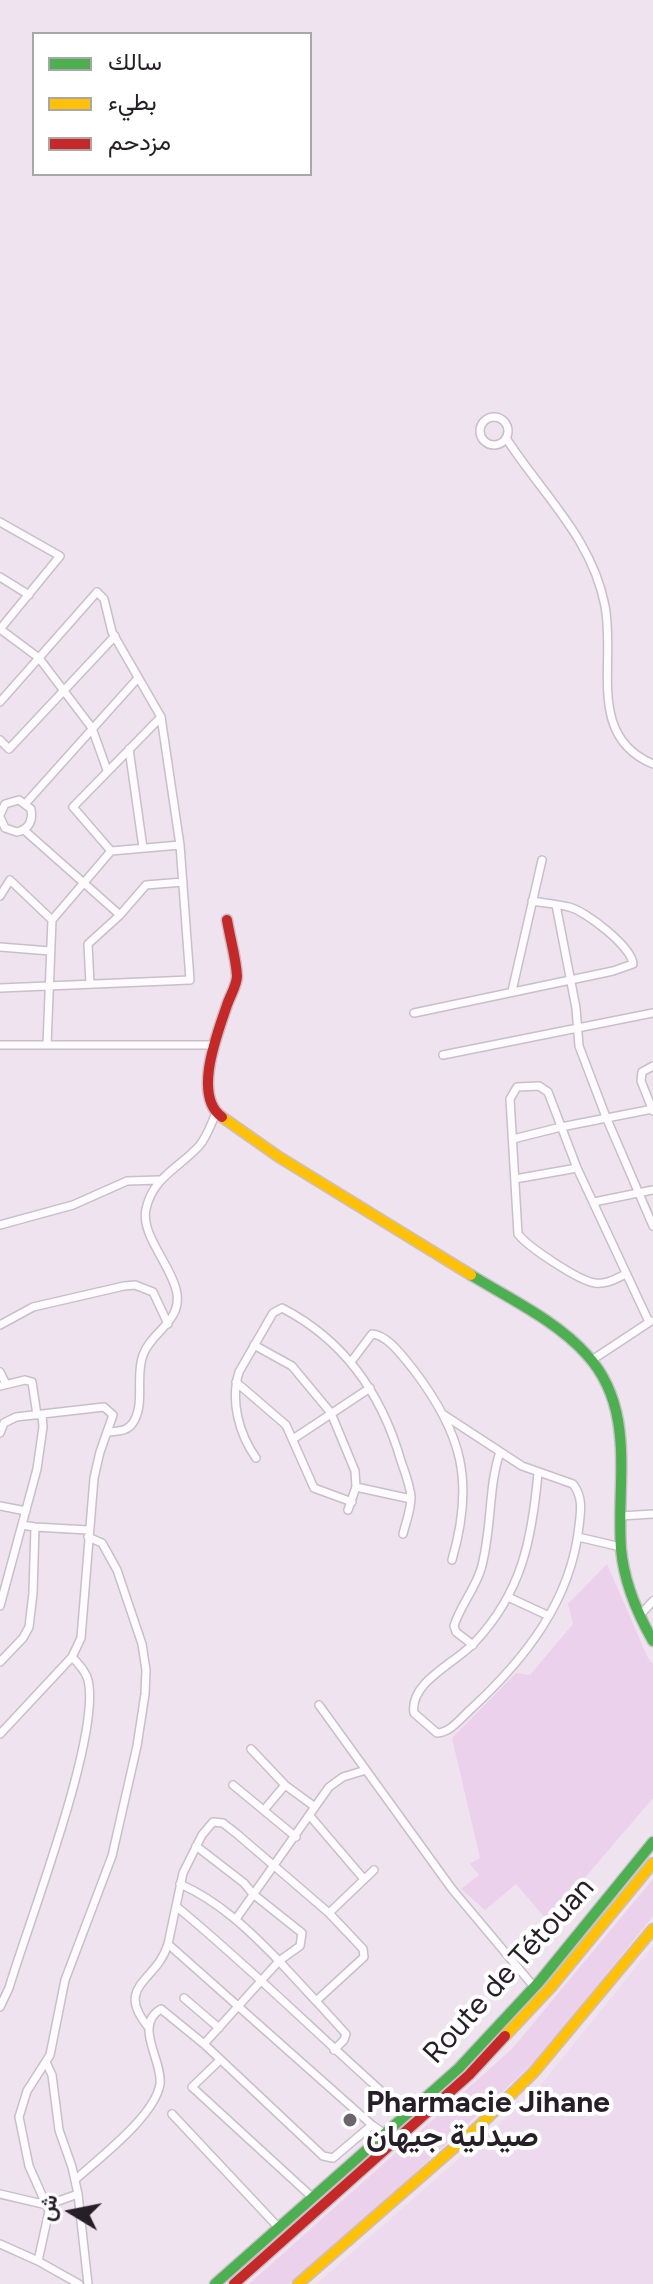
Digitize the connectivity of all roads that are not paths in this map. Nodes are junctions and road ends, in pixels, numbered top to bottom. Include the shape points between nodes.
1 (506, 438) dead end
2 (0, 522) edge
3 (0, 577) edge
4 (29, 595) junction
5 (0, 629) edge
6 (115, 636) junction
7 (39, 658) junction
8 (138, 678) junction
9 (63, 690) junction
10 (0, 702) edge
11 (161, 717) junction
12 (92, 728) junction
13 (0, 740) edge
14 (129, 749) junction
15 (653, 764) edge
16 (107, 770) junction
17 (26, 803) junction
18 (0, 813) edge
19 (24, 830) junction
20 (3, 832) edge
21 (180, 845) junction
22 (143, 848) junction
23 (111, 851) junction
24 (542, 860) dead end
25 (85, 882) junction
26 (183, 882) junction
27 (0, 896) edge
28 (532, 901) junction
29 (556, 905) junction
30 (120, 915) junction
31 (52, 920) junction
32 (227, 920) dead end
33 (0, 947) edge
34 (50, 951) junction
35 (569, 979) junction
36 (90, 984) junction
37 (49, 986) junction
38 (0, 988) edge
39 (512, 991) junction
40 (414, 1013) dead end
41 (653, 1013) edge
42 (578, 1029) junction
43 (0, 1045) edge
44 (47, 1045) junction
45 (214, 1045) junction
46 (443, 1055) dead end
47 (653, 1066) edge
48 (653, 1109) edge
49 (216, 1113) junction
50 (606, 1117) junction
51 (561, 1127) junction
52 (513, 1139) junction
53 (577, 1168) junction
54 (515, 1179) junction
55 (159, 1180) junction
56 (653, 1190) edge
57 (639, 1193) junction
58 (594, 1202) junction
59 (0, 1225) edge
60 (653, 1226) edge
61 (626, 1274) junction
62 (651, 1321) edge
63 (168, 1324) junction
64 (0, 1325) edge
65 (254, 1345) junction
66 (592, 1360) junction
67 (351, 1362) junction
68 (0, 1372) edge
69 (236, 1382) junction
70 (3, 1385) edge
71 (370, 1388) junction
72 (331, 1413) junction
73 (39, 1415) junction
74 (444, 1415) junction
75 (107, 1432) junction
76 (0, 1433) edge
77 (293, 1439) junction
78 (500, 1452) junction
79 (256, 1458) dead end
80 (538, 1473) junction
81 (356, 1487) junction
82 (411, 1499) junction
83 (0, 1506) edge
84 (26, 1511) junction
85 (653, 1514) edge
86 (620, 1516) junction
87 (22, 1525) junction
88 (35, 1527) junction
89 (88, 1534) junction
90 (403, 1534) dead end
91 (578, 1537) junction
92 (621, 1547) junction
93 (452, 1560) dead end
94 (3, 1588) edge
95 (508, 1597) junction
96 (653, 1601) edge
97 (0, 1606) edge
98 (640, 1615) junction
99 (549, 1616) junction
100 (653, 1641) edge
101 (473, 1645) junction
102 (72, 1657) junction
103 (0, 1662) edge
104 (319, 1705) dead end
105 (0, 1734) edge
106 (251, 1749) dead end
107 (366, 1770) junction
108 (233, 1785) dead end
109 (285, 1785) junction
110 (315, 1807) junction
111 (264, 1810) junction
112 (310, 1816) junction
113 (296, 1837) junction
114 (653, 1842) edge
115 (196, 1846) junction
116 (653, 1863) edge
117 (274, 1866) junction
118 (374, 1870) dead end
119 (363, 1878) junction
120 (180, 1884) junction
121 (253, 1894) junction
122 (177, 1907) junction
123 (329, 1913) junction
124 (236, 1919) junction
125 (653, 1929) edge
126 (168, 1944) junction
127 (279, 1961) junction
128 (263, 1982) junction
129 (535, 1988) junction
130 (184, 1998) dead end
131 (316, 2001) junction
132 (240, 2006) junction
133 (0, 2007) edge
134 (149, 2028) junction
135 (219, 2028) junction
136 (204, 2044) junction
137 (334, 2050) junction
138 (219, 2061) junction
139 (46, 2062) junction
140 (172, 2114) dead end
141 (408, 2114) junction
142 (372, 2125) junction
143 (385, 2134) junction
144 (75, 2180) junction
145 (0, 2194) edge
146 (78, 2194) junction
147 (313, 2198) junction
148 (47, 2205) junction
149 (279, 2228) junction
150 (0, 2244) edge
151 (38, 2261) junction
152 (79, 2284) edge
153 (88, 2284) edge
154 (215, 2284) edge
155 (234, 2284) edge
156 (298, 2284) edge

1 - 15 street via 569,521 592,565 605,605 613,726 626,747
2 - 4 street via 60,556
3 - 4 street
4 - 5 street
5 - 7 street
6 - 7 street via 97,592
6 - 8 street
6 - 9 street
7 - 9 street
7 - 10 street
8 - 11 street
8 - 12 street
9 - 12 street
9 - 13 street via 9,749
11 - 14 street
11 - 21 street
12 - 16 street
12 - 17 street
14 - 16 street
14 - 22 street
16 - 23 street via 73,807
17 - 18 street via 11,800
17 - 19 street via 32,817
18 - 20 street
19 - 20 street
19 - 25 street
21 - 22 street
21 - 26 street
22 - 23 street
23 - 25 street
24 - 28 street
25 - 30 street
25 - 31 street
26 - 30 street via 146,885
26 - 36 street via 190,980
27 - 31 street via 10,880
28 - 29 street
28 - 39 street
29 - 35 street
29 - 35 street via 582,912 633,959 626,967
30 - 36 street via 88,944
31 - 34 street
32 - 45 main road via 237,978
33 - 34 street
34 - 37 street
35 - 39 street
35 - 42 street
36 - 37 street
37 - 38 street
37 - 44 street
39 - 40 street
41 - 42 street
42 - 46 street
42 - 50 street via 582,1056
43 - 44 street
44 - 45 street
45 - 49 main road via 208,1093
47 - 48 street via 642,1072 641,1081
48 - 50 street
49 - 55 street via 199,1146
49 - 66 main road via 554,1326
50 - 51 street
50 - 57 street
51 - 52 street
51 - 52 street via 545,1088 517,1087 510,1095
51 - 53 street
52 - 54 street
53 - 54 street
53 - 58 street
54 - 61 street via 516,1223 522,1239 595,1283
55 - 59 street via 127,1181 73,1205
55 - 63 street via 145,1215 177,1293
56 - 57 street
57 - 58 street
57 - 60 street
58 - 61 street
61 - 62 street
62 - 66 street
63 - 64 street via 155,1295 130,1285 33,1307
63 - 75 street via 141,1359 134,1421 122,1431
65 - 67 street via 276,1309 282,1308 311,1325
65 - 69 street
65 - 72 street via 292,1366
66 - 86 main road via 613,1398 622,1431
67 - 71 street
67 - 74 street via 368,1337 380,1335 407,1362
68 - 70 street
69 - 77 street via 277,1416
69 - 79 street via 241,1433
70 - 73 street via 32,1382
71 - 72 street
71 - 82 street via 390,1427
72 - 77 street
72 - 81 street via 355,1471
73 - 75 street via 108,1408 113,1415
73 - 76 street via 11,1418
73 - 84 street via 43,1427
74 - 78 street
74 - 93 street via 456,1442 464,1490
75 - 89 street via 94,1478
77 - 81 street via 314,1488 350,1506
78 - 80 street
78 - 101 street via 481,1568 454,1626
80 - 91 street via 578,1490
80 - 95 street via 528,1549
81 - 82 street
82 - 90 street
83 - 84 street
84 - 87 street
85 - 86 street
86 - 92 main road
87 - 88 street
87 - 94 street
88 - 89 street
88 - 103 street via 29,1627
89 - 102 street via 81,1638
89 - 139 street via 102,1543 117,1570 142,1644 145,1694 118,1835 67,1971
91 - 92 street
91 - 99 street
92 - 98 main road
94 - 97 street
95 - 99 street
95 - 101 street
96 - 98 street
98 - 100 main road
99 - 101 street via 510,1670 449,1729 437,1733 414,1713 415,1695
102 - 105 street
102 - 133 street via 87,1678 89,1691 82,1749
104 - 107 street
106 - 109 street
107 - 110 street via 336,1782
107 - 129 street via 452,1889
108 - 111 street
109 - 110 street
109 - 111 street
110 - 112 street
111 - 113 street
112 - 113 street
112 - 119 street
113 - 117 street
114 - 129 main road, Route de Tétouan
115 - 117 street via 210,1824 221,1822
115 - 120 street
115 - 121 street
116 - 155 main road, Route de Tétouan via 551,1987 469,2075
117 - 121 street
117 - 123 street
118 - 119 street
119 - 123 street
120 - 122 street
120 - 124 street
121 - 124 street
121 - 127 street via 304,1936 300,1946
122 - 126 street
122 - 128 street
123 - 131 street via 363,1949 364,1957
124 - 127 street
125 - 156 main road via 534,2072
126 - 132 street
126 - 134 street via 160,1964 135,1990 137,2014
127 - 128 street
127 - 131 street
128 - 132 street
128 - 137 street
129 - 141 main road, Route de Tétouan
130 - 135 street
131 - 137 street via 346,2034
132 - 135 street
132 - 142 street
134 - 136 street via 157,2011 165,2011
134 - 144 street via 160,2080 154,2099
135 - 136 street
136 - 138 street
137 - 141 street
138 - 142 street via 326,2157 333,2158
138 - 147 street via 192,2087
139 - 144 street
139 - 148 street via 27,2091 19,2117 29,2166
140 - 149 street
141 - 143 main road, Route de Tétouan
142 - 143 street
143 - 147 main road, Route de Tétouan
144 - 146 street
145 - 148 street
146 - 148 street
146 - 153 street
147 - 149 main road, Route de Tétouan
148 - 151 street
149 - 154 main road, Route de Tétouan
150 - 151 street
151 - 152 street

